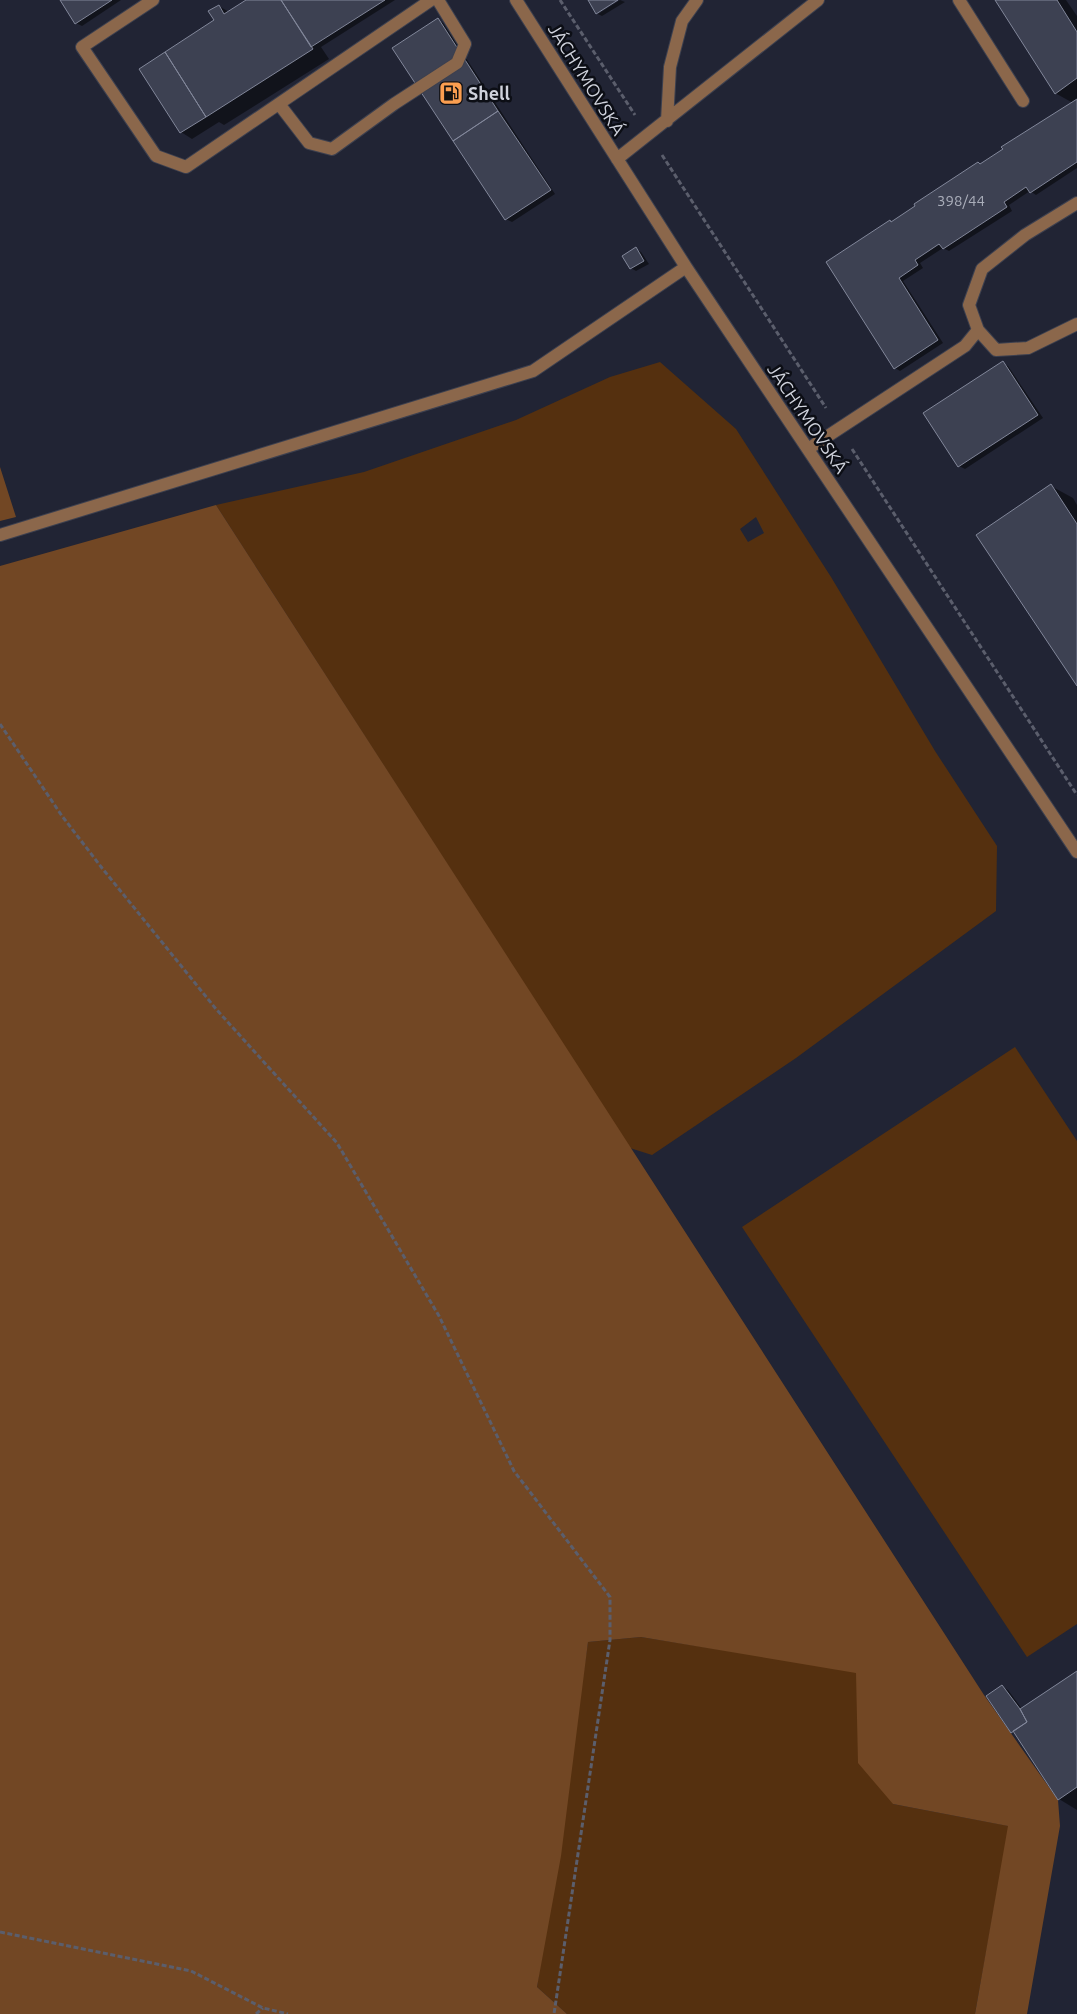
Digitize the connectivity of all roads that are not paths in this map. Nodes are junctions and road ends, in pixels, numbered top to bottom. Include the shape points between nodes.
1 (153, 0) edge
2 (431, 0) edge
3 (438, 0) edge
4 (516, 0) edge
5 (697, 0) edge
6 (818, 0) edge
7 (959, 0) edge
8 (1024, 101) dead end
9 (279, 104) junction
10 (667, 121) junction
11 (617, 159) junction
12 (1077, 203) edge
13 (686, 267) junction
14 (1077, 324) edge
15 (978, 330) junction
16 (808, 449) junction
17 (0, 535) edge
18 (1077, 852) edge

1 - 9 street via 82,47 156,156 186,167
2 - 9 street
3 - 9 street via 465,44 457,63 332,149 309,143
4 - 11 street, JÁCHYMOVSKÁ
5 - 10 street via 682,21 670,68
6 - 10 street
7 - 8 street
10 - 11 street
11 - 13 street, JÁCHYMOVSKÁ
12 - 15 street via 1025,235 982,269 969,304
13 - 16 street, JÁCHYMOVSKÁ
13 - 17 street via 533,371
14 - 15 street via 1028,348 996,350
15 - 16 street via 965,346
16 - 18 street, JÁCHYMOVSKÁ

